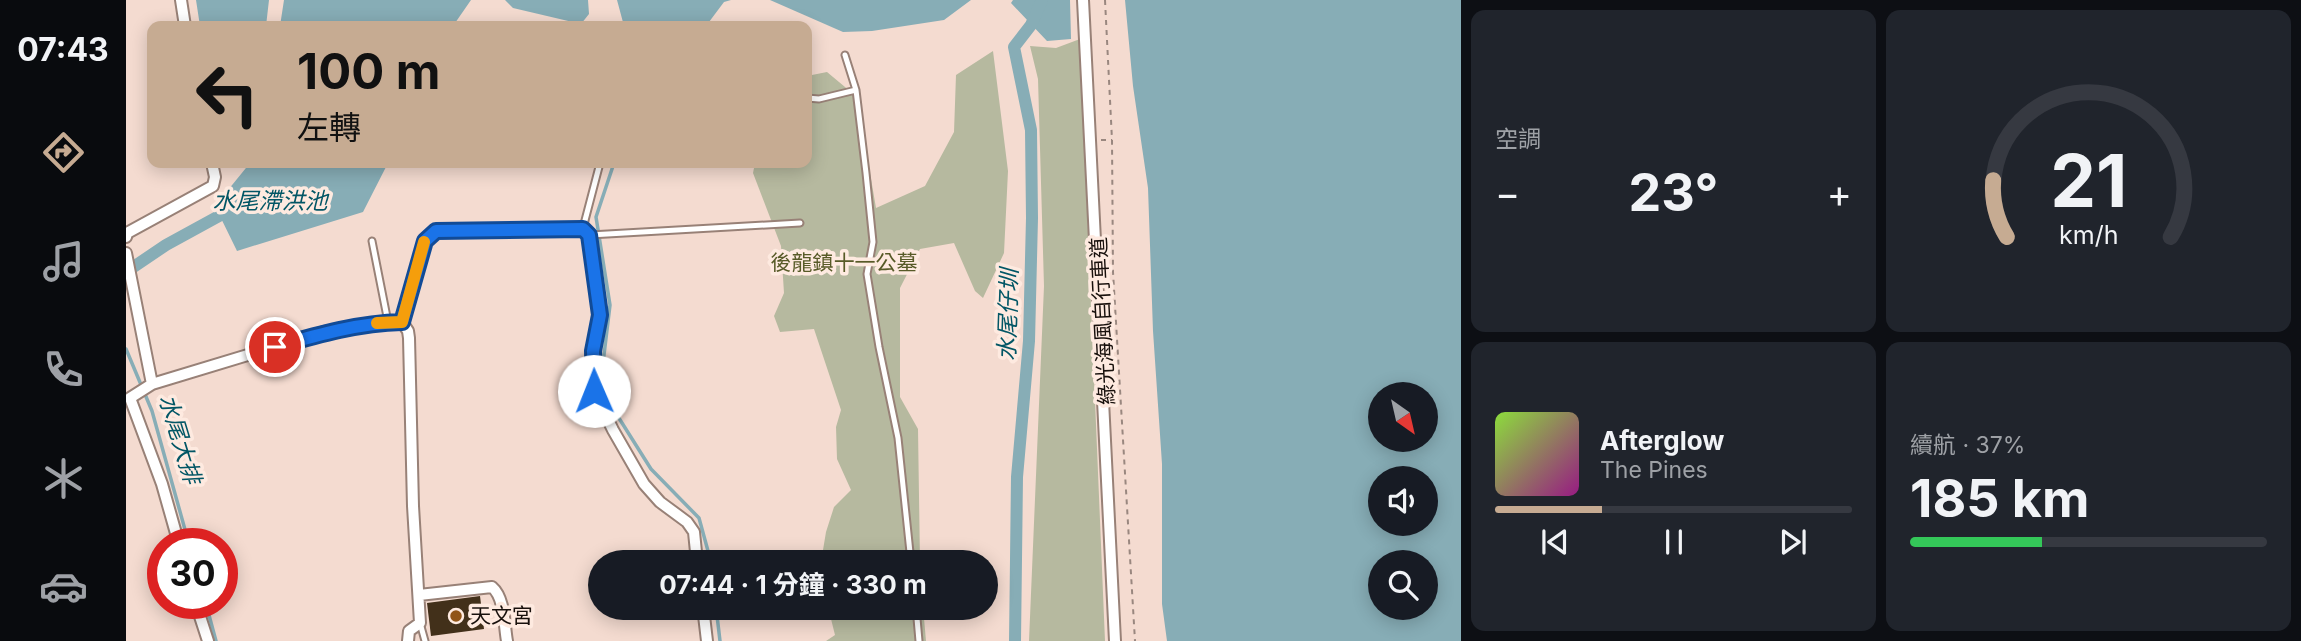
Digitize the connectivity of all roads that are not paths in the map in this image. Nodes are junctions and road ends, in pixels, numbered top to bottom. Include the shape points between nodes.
1 (181, 0) edge
2 (1083, 0) edge
3 (184, 21) edge
4 (845, 55) dead end
5 (856, 90) junction
6 (812, 98) edge
7 (213, 168) edge
8 (599, 168) edge
9 (800, 223) dead end
10 (589, 233) junction
11 (126, 236) edge
12 (372, 241) dead end
13 (126, 253) edge
14 (388, 322) junction
15 (402, 322) junction
16 (146, 388) junction
17 (174, 528) edge
18 (696, 550) edge
19 (910, 550) edge
20 (418, 594) junction
21 (201, 619) edge
22 (705, 620) edge
23 (917, 620) edge
24 (420, 622) junction
25 (208, 641) edge
26 (408, 641) edge
27 (425, 641) edge
28 (507, 641) edge
29 (707, 641) edge
30 (919, 641) edge
31 (1115, 641) edge

1 - 3 street
2 - 31 street
4 - 5 lane
5 - 6 lane
5 - 19 lane via 873,242 867,274 898,438
7 - 11 street via 214,186
8 - 10 lane
9 - 10 lane
10 - 15 street via 436,231 425,241
10 - 18 street via 600,315 593,351 594,391 644,484 694,532
12 - 14 lane
13 - 16 street
14 - 15 street
14 - 16 street via 324,332
15 - 20 street via 409,338
16 - 17 street via 130,398
20 - 24 street
20 - 28 street via 492,587 500,598
21 - 25 street
22 - 29 street
23 - 30 lane
24 - 26 street via 409,631
24 - 27 lane

